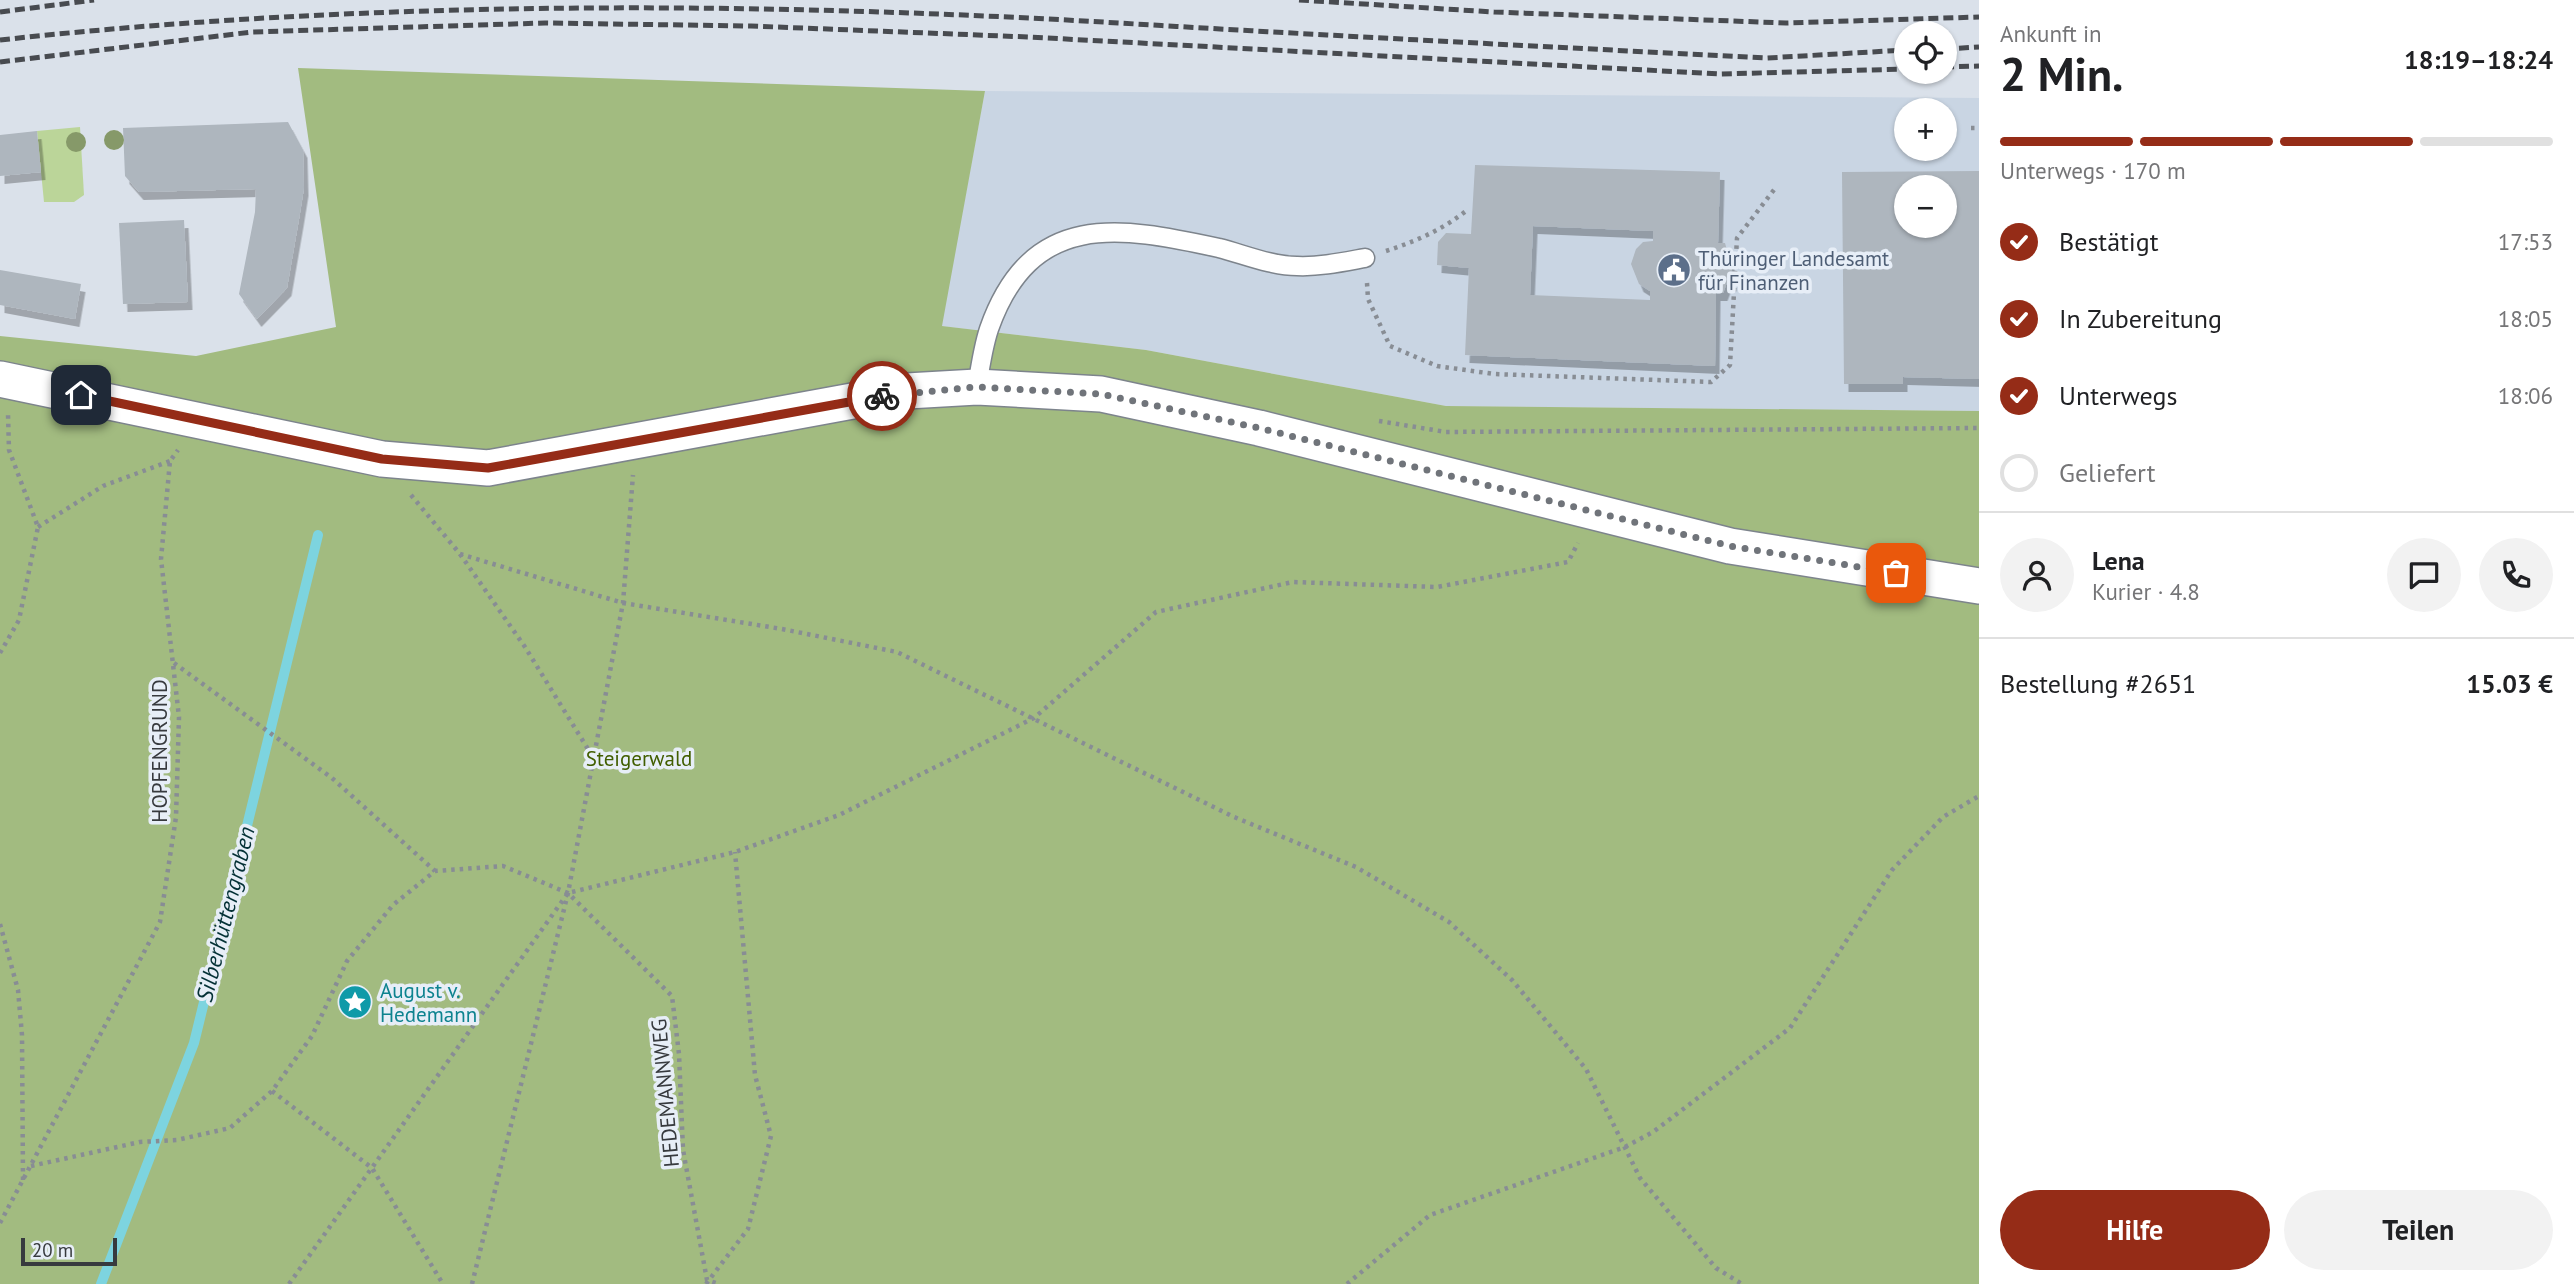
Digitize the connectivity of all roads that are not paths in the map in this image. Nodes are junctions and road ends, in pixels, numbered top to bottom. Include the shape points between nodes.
1 (1365, 258) road end
2 (4, 380) edge
3 (976, 387) junction
4 (1979, 586) edge

1 - 3 lane via 1294,266 1180,240 1093,232 1049,248 1024,267 1000,301
2 - 3 street via 382,459 488,468 907,391
3 - 4 street via 1101,394 1259,428 1730,546

